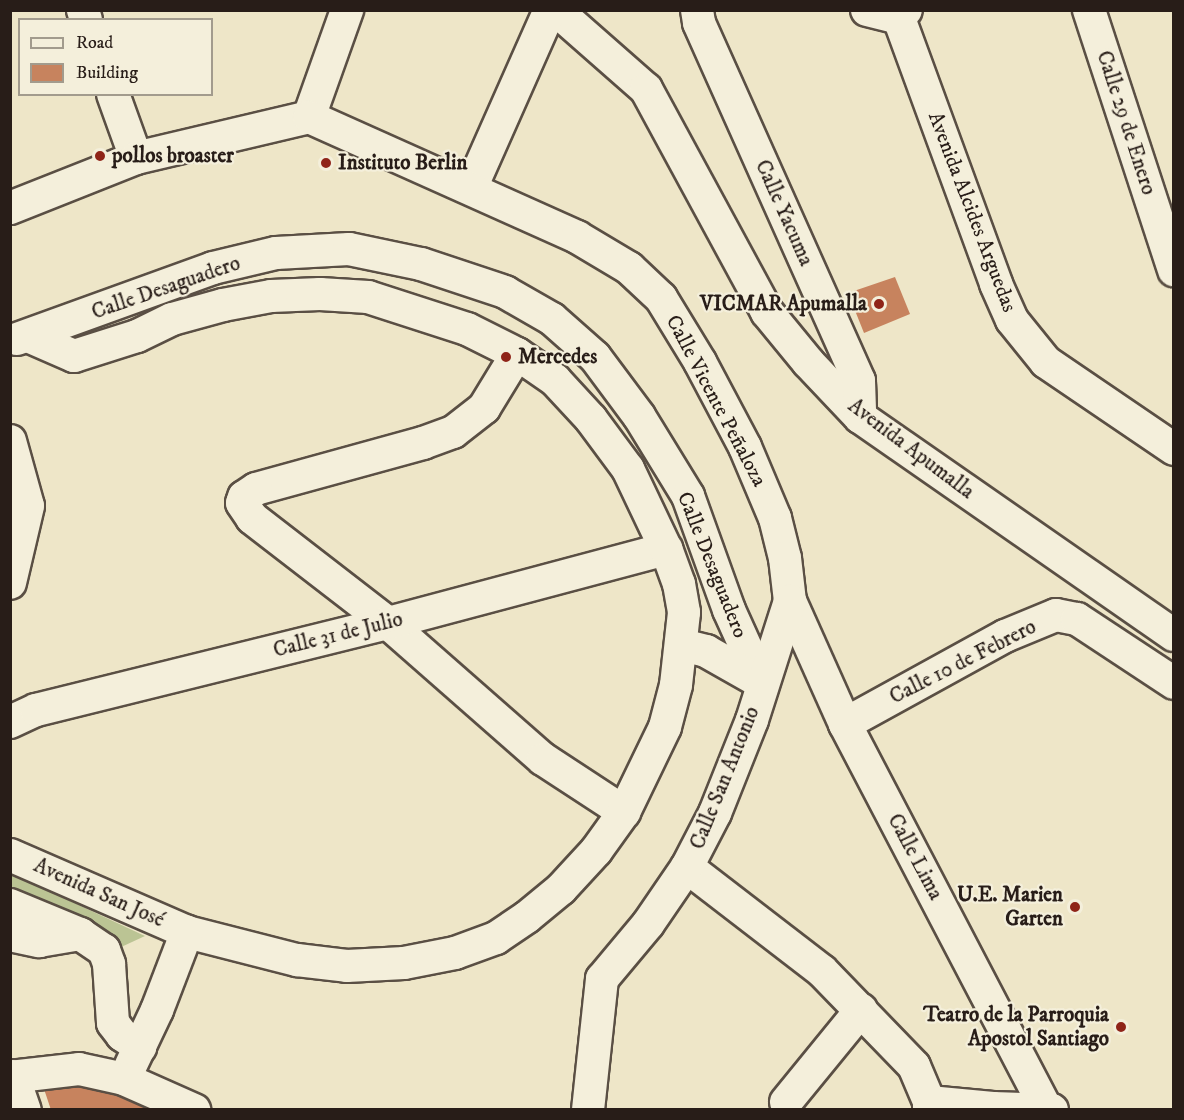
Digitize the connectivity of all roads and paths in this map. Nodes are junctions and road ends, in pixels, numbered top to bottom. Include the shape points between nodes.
1 (347, 10) edge
2 (550, 10) edge
3 (556, 10) edge
4 (697, 10) edge
5 (867, 10) edge
6 (1089, 10) edge
7 (900, 13) edge
8 (114, 96) edge
9 (309, 117) junction
10 (136, 158) junction
11 (471, 188) junction
12 (10, 208) edge
13 (1169, 233) edge
14 (1173, 270) edge
15 (19, 339) edge
16 (517, 354) junction
17 (860, 417) junction
18 (10, 441) edge
19 (1173, 449) edge
20 (666, 549) junction
21 (10, 583) edge
22 (790, 601) junction
23 (388, 623) junction
24 (1173, 635) edge
25 (682, 645) junction
26 (762, 683) junction
27 (1173, 683) edge
28 (11, 718) edge
29 (845, 724) junction
30 (624, 812) junction
31 (10, 855) edge
32 (687, 867) junction
33 (10, 905) edge
34 (187, 932) junction
35 (80, 934) junction
36 (10, 935) edge
37 (861, 1010) junction
38 (140, 1047) junction
39 (12, 1077) edge
40 (124, 1079) junction
41 (786, 1102) dead end
42 (929, 1106) edge
43 (1048, 1109) edge
44 (25, 1110) edge
45 (194, 1110) edge
46 (588, 1110) edge

1 - 9 street
2 - 11 street
3 - 17 street, Avenida Apumalla via 646,89 767,312
4 - 17 street, Calle Yacuma via 699,23 860,381
5 - 7 street
6 - 13 street, Calle 29 de Enero
7 - 19 street, Avenida Alcides Arguedas via 1012,320 1046,362
8 - 10 street
9 - 10 street
9 - 11 street, Calle Vicente Peñaloza
10 - 12 street
11 - 22 street, Calle Vicente Peñaloza via 577,237 629,268 661,298 745,447 775,518
13 - 14 street, Calle 29 de Enero
15 - 16 street, Calle Desaguadero via 74,356 137,336 172,319 223,305 272,296 320,294 368,297 467,329
15 - 26 street, Calle Desaguadero via 213,268 276,253 349,249 421,264 505,292 552,319 595,357 639,416 688,496 729,610
16 - 20 street, Calle Desaguadero via 555,380 591,418 628,469
16 - 23 street via 484,408 453,432 256,489 244,496 242,503 252,518
17 - 24 street, Avenida Apumalla
18 - 21 street via 28,506
20 - 23 street, Calle 31 de Julio
20 - 25 street, Calle Desaguadero via 684,612
22 - 26 street, Calle San Antonio
22 - 29 street, Calle Lima
23 - 28 street, Calle 31 de Julio
23 - 30 street via 543,759
25 - 26 street via 706,651
25 - 30 street, Calle Desaguadero via 665,727
26 - 32 street, Calle San Antonio via 752,720 715,813
27 - 29 street, Calle 10 de Febrero via 1077,619 1056,615 1005,636
29 - 43 street, Calle Lima
30 - 34 street, Calle Desaguadero via 596,851 561,889 496,938 455,953 404,963 346,966 297,960
31 - 34 street, Avenida San José
32 - 37 street via 822,971
32 - 46 street, Calle San Antonio via 648,924 602,979
33 - 35 street
34 - 38 street
35 - 36 street via 39,941
35 - 38 street via 104,950 113,1023
37 - 41 street
37 - 42 street via 914,1066
38 - 40 street
39 - 40 street via 79,1069
39 - 44 street
40 - 45 street
42 - 43 street

